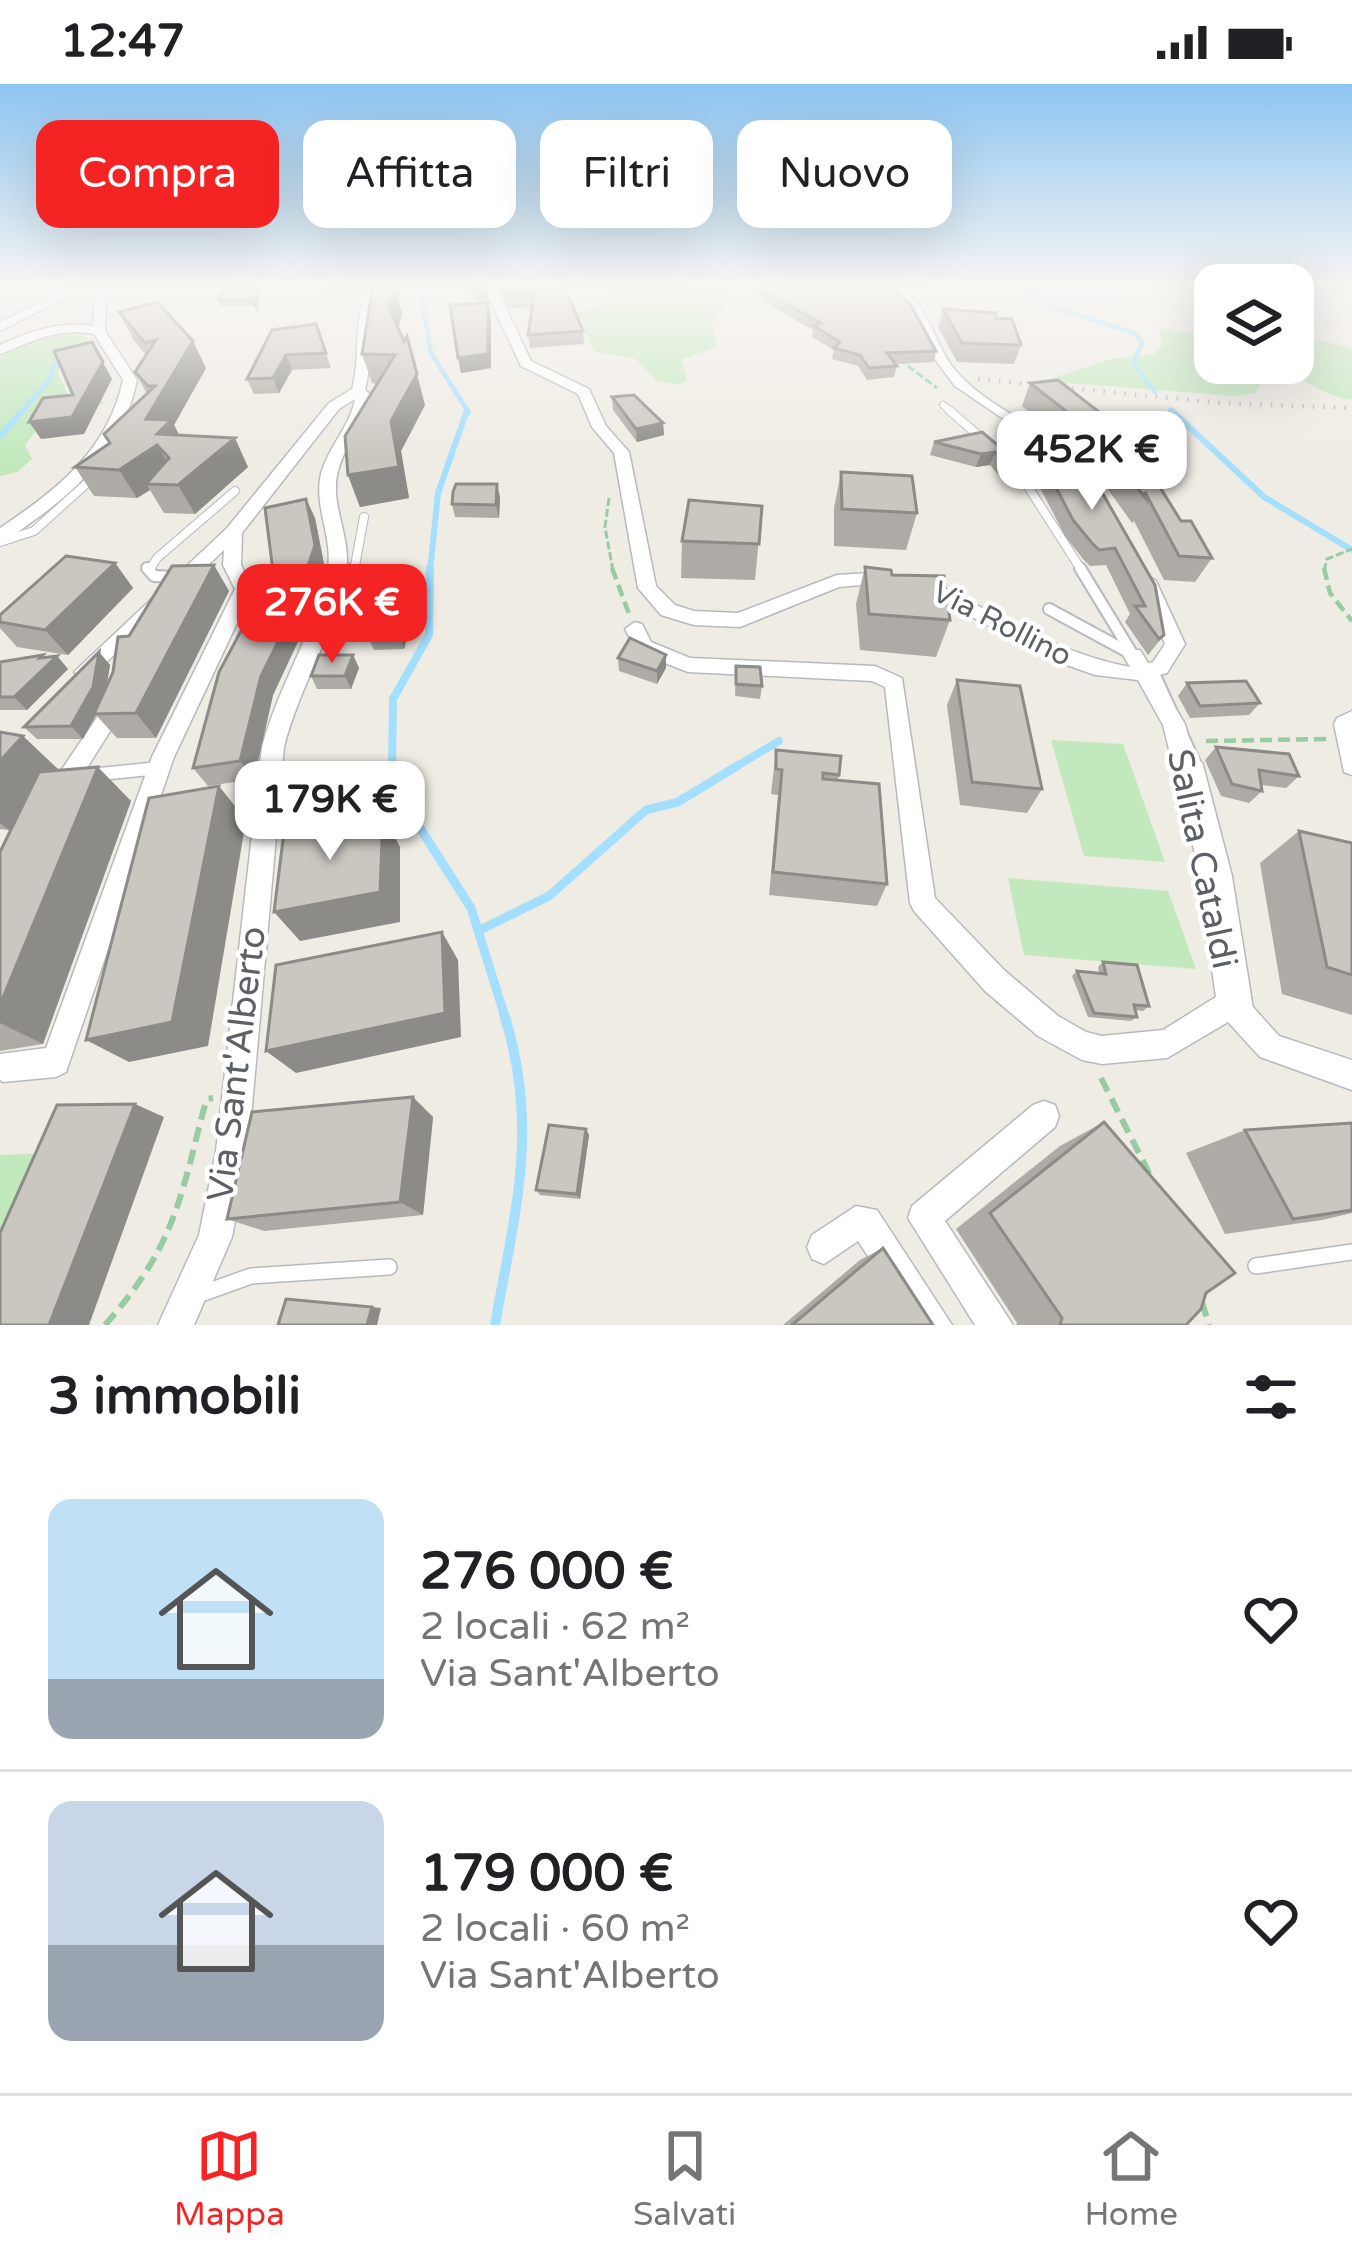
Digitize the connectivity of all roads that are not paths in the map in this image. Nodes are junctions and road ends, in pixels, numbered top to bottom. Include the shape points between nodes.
1 (107, 343) edge
2 (362, 343) edge
3 (516, 343) edge
4 (936, 343) edge
5 (358, 391) junction
6 (943, 405) road end
7 (621, 452) junction
8 (111, 460) edge
9 (235, 491) dead end
10 (1094, 492) edge
11 (610, 493) road end
12 (364, 517) dead end
13 (233, 532) junction
14 (0, 538) edge
15 (1137, 561) edge
16 (337, 574) junction
17 (181, 577) junction
18 (1049, 609) dead end
19 (635, 628) road end
20 (119, 637) junction
21 (1142, 664) junction
22 (75, 680) edge
23 (1345, 726) edge
24 (1352, 766) edge
25 (159, 768) junction
26 (100, 774) edge
27 (44, 810) edge
28 (1231, 1004) junction
29 (1251, 1031) junction
30 (2, 1067) edge
31 (1352, 1075) edge
32 (1044, 1116) dead end
33 (824, 1247) dead end
34 (1352, 1252) edge
35 (1256, 1266) dead end
36 (389, 1267) dead end
37 (182, 1312) edge
38 (934, 1325) edge
39 (994, 1325) edge

1 - 14 street via 130,380 99,454
2 - 5 street
3 - 7 street, Via Rollino via 526,363 584,392
4 - 10 street via 962,385 1067,453
5 - 13 street via 334,406
5 - 16 street via 362,409 325,491
6 - 21 lane, Salita Cataldi via 1019,468
7 - 11 street
7 - 21 street, Via Rollino via 647,588 677,614 740,620 837,581 902,579 960,601 1055,657 1085,666
8 - 14 lane via 50,519 23,537
9 - 17 lane via 205,526 169,544 146,569
12 - 16 lane via 354,573
13 - 17 street
13 - 25 street via 232,565 244,590
15 - 21 street via 1175,644 1171,656
16 - 37 street, Via Sant'Alberto via 283,698 232,1151 215,1237
17 - 20 street
18 - 21 lane via 1078,615
19 - 28 street via 644,646 688,665 875,674 895,683 923,903 1008,993 1082,1046 1167,1044
20 - 22 street
20 - 27 street via 129,669 84,760
21 - 28 street, Salita Cataldi via 1174,724 1208,858
21 - 29 lane via 1190,741 1223,861
23 - 24 street
25 - 26 lane
25 - 30 street via 56,1062
28 - 29 street, Salita Cataldi
29 - 31 street, Salita Cataldi via 1296,1059
32 - 39 street via 924,1218
33 - 38 street via 865,1222
34 - 35 lane
36 - 37 lane, Via Sant'Alberto via 251,1276

